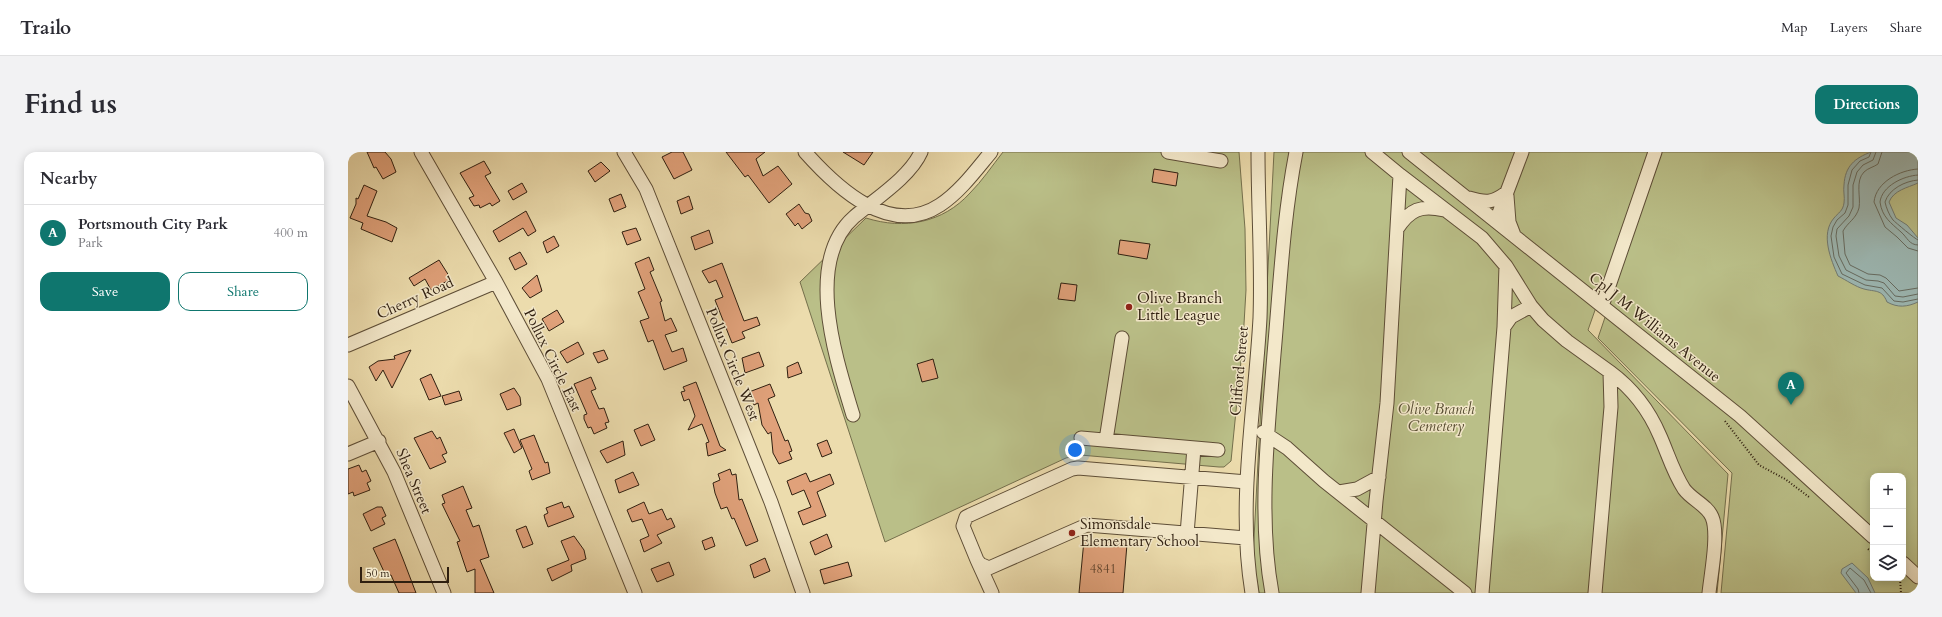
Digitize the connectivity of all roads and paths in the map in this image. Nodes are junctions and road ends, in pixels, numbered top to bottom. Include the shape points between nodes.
1 (421, 152) edge
2 (624, 152) edge
3 (806, 152) edge
4 (921, 152) edge
5 (991, 152) edge
6 (1168, 152) edge
7 (1258, 152) edge
8 (1296, 152) edge
9 (1372, 152) edge
10 (1409, 152) edge
11 (1522, 152) edge
12 (1655, 152) edge
13 (1221, 161) dead end
14 (1400, 175) junction
15 (1506, 192) junction
16 (1466, 198) junction
17 (868, 206) junction
18 (1446, 211) junction
19 (1496, 221) junction
20 (1397, 229) junction
21 (1514, 236) junction
22 (1506, 266) junction
23 (496, 282) junction
24 (1531, 306) junction
25 (1602, 306) junction
26 (1504, 327) junction
27 (1122, 338) dead end
28 (348, 345) edge
29 (1610, 372) junction
30 (348, 386) edge
31 (853, 415) dead end
32 (1721, 416) dead end
33 (1251, 426) junction
34 (1269, 436) junction
35 (1080, 438) dead end
36 (1106, 440) junction
37 (379, 441) junction
38 (1194, 448) junction
39 (1218, 450) dead end
40 (348, 454) edge
41 (1192, 477) junction
42 (1379, 477) junction
43 (1247, 482) junction
44 (1339, 492) junction
45 (1810, 497) dead end
46 (1374, 520) junction
47 (1187, 534) junction
48 (1246, 538) junction
49 (1870, 542) edge
50 (977, 560) junction
51 (1906, 566) edge
52 (1918, 577) edge
53 (1900, 581) edge
54 (444, 593) edge
55 (635, 593) edge
56 (803, 593) edge
57 (992, 593) edge
58 (1252, 593) edge
59 (1272, 593) edge
60 (1368, 593) edge
61 (1465, 593) edge
62 (1482, 593) edge
63 (1595, 593) edge
64 (1709, 593) edge
65 (1901, 593) edge

1 - 23 street, Pollux Circle East
2 - 56 street, Pollux Circle West via 649,196 771,502
3 - 17 street via 836,183
4 - 17 street via 911,170
5 - 17 street via 956,192 940,205 925,212 909,216 895,215
6 - 13 street
7 - 33 street, Clifford Street via 1262,267
8 - 34 street via 1282,258
9 - 14 street
10 - 16 street, Cpl J M Williams Avenue
11 - 15 street
12 - 25 street
14 - 18 street
14 - 20 street
15 - 16 street via 1494,201
15 - 19 street
15 - 21 street via 1508,222
16 - 19 street, Cpl J M Williams Avenue
17 - 31 street via 843,230 830,261 828,280 829,323 834,351
18 - 20 street via 1423,208 1410,213
18 - 22 street via 1482,238
19 - 21 street, Cpl J M Williams Avenue
20 - 42 street via 1387,403
21 - 25 street, Cpl J M Williams Avenue
22 - 24 street
22 - 26 street
23 - 28 street, Cherry Road
23 - 55 street, Pollux Circle East via 548,379
24 - 26 street via 1511,318
24 - 29 street via 1567,341
25 - 49 street, Cpl J M Williams Avenue via 1740,416
26 - 62 street
27 - 36 street
29 - 63 street via 1611,407
29 - 64 street via 1628,386 1642,402 1653,421 1678,480 1712,516 1714,548
30 - 37 street, Shea Street
32 - 45 path via 1759,465
33 - 34 street
33 - 43 street, Clifford Street
34 - 44 street
34 - 59 street via 1266,548
35 - 36 street
36 - 38 street
37 - 40 street
37 - 54 street, Shea Street
38 - 39 street
38 - 41 street
41 - 43 street
41 - 47 street
41 - 50 street via 1072,469 966,518 964,531
42 - 44 street via 1357,489
42 - 46 street
43 - 48 street, Clifford Street
44 - 46 street
46 - 60 street
46 - 61 street
47 - 48 street
47 - 50 street via 1087,525 994,566 984,567
48 - 58 street, Clifford Street
50 - 57 street
51 - 52 street
53 - 65 path

